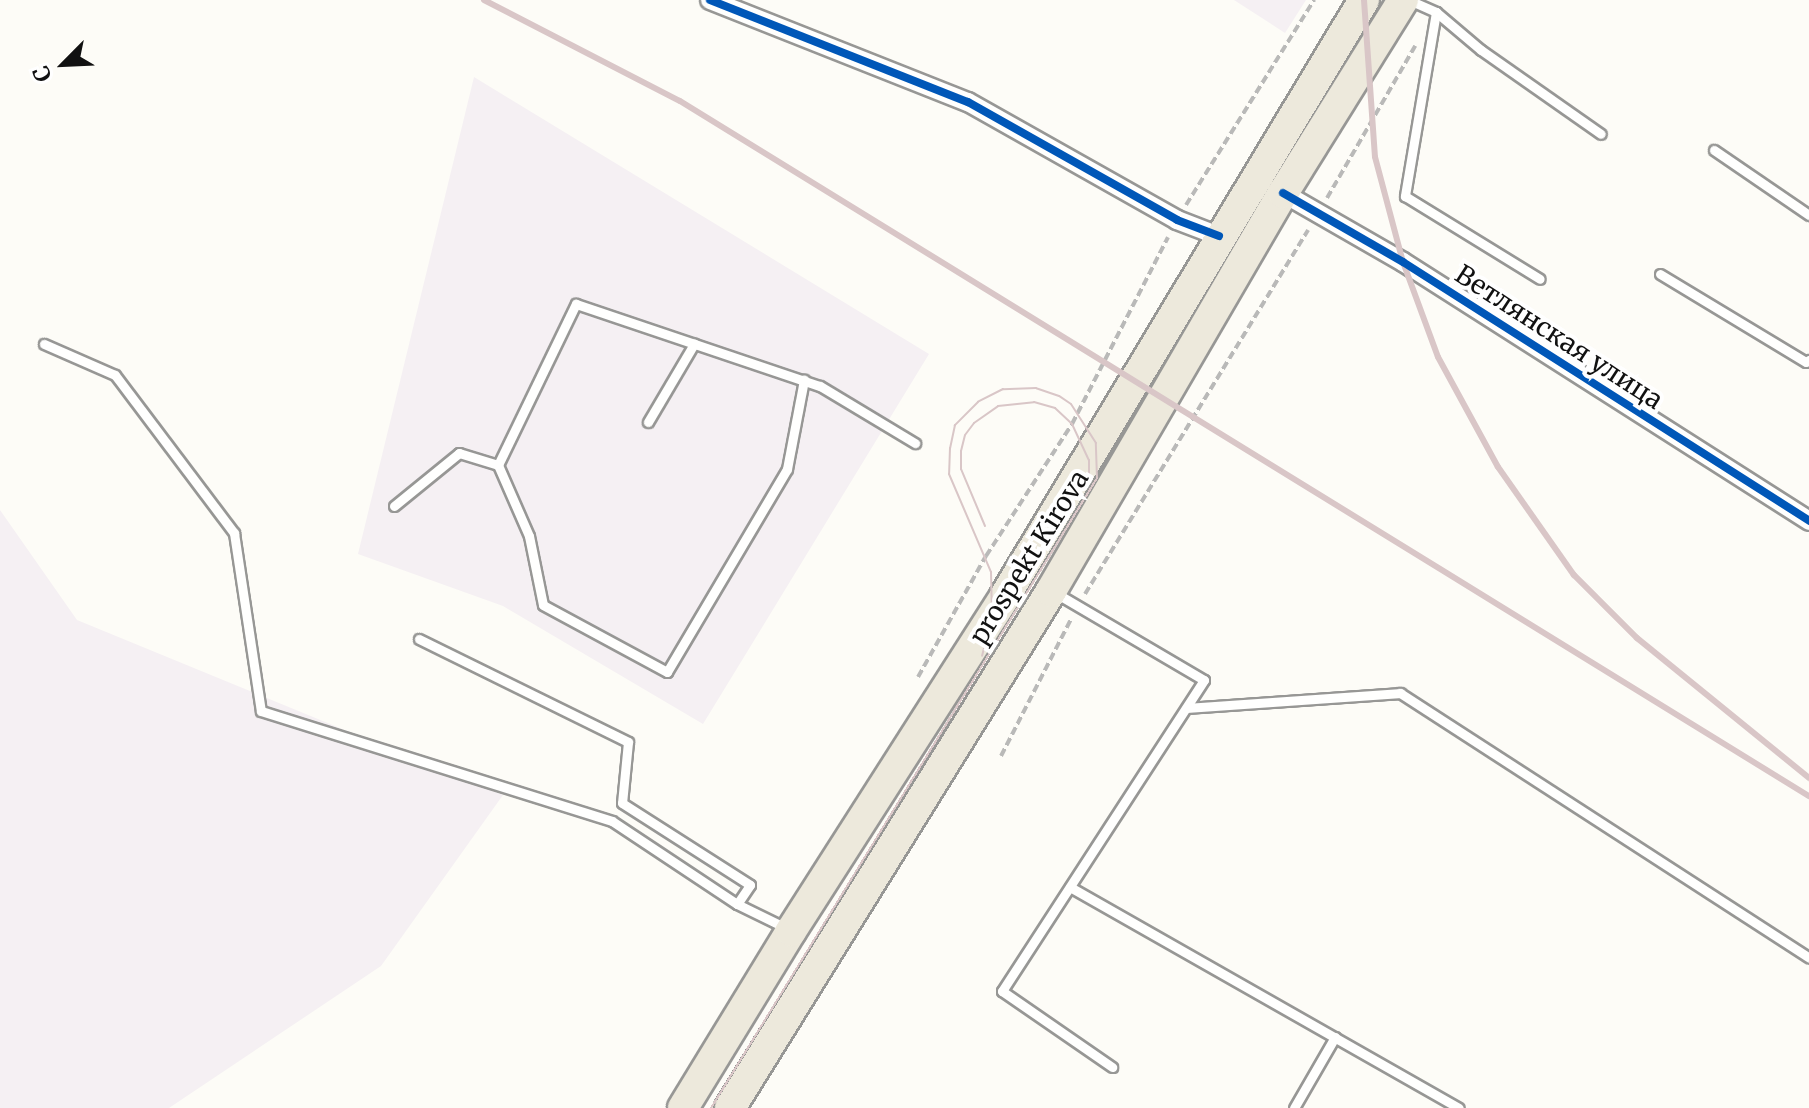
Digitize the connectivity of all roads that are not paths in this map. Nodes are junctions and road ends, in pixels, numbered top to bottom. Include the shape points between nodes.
1 (710, 0) edge
2 (1364, 0) edge
3 (1403, 0) edge
4 (1409, 0) edge
5 (1436, 12) junction
6 (1601, 134) dead end
7 (1714, 150) dead end
8 (1283, 193) junction
9 (1809, 215) edge
10 (1219, 236) junction
11 (1660, 274) dead end
12 (1540, 279) dead end
13 (44, 344) dead end
14 (694, 344) junction
15 (1809, 360) edge
16 (804, 380) junction
17 (648, 422) dead end
18 (915, 443) dead end
19 (498, 465) junction
20 (394, 506) dead end
21 (1809, 521) edge
22 (1051, 591) junction
23 (419, 639) dead end
24 (1187, 708) junction
25 (1070, 887) junction
26 (737, 904) junction
27 (791, 931) junction
28 (1809, 958) edge
29 (1335, 1037) junction
30 (1112, 1067) dead end
31 (735, 1106) edge
32 (683, 1108) edge
33 (1294, 1108) edge
34 (1459, 1108) edge

1 - 10 street via 968,102 1177,220
2 - 10 main road, prospekt Kirova
3 - 8 main road, prospekt Kirova
4 - 5 lane
5 - 6 lane
5 - 12 lane via 1405,196
7 - 9 lane
8 - 21 street, Ветлянская улица via 1403,262
8 - 22 main road, prospekt Kirova
10 - 27 main road, prospekt Kirova via 1005,596
11 - 15 lane
13 - 26 lane via 115,375 234,533 261,711 612,821
14 - 16 lane
14 - 17 lane
14 - 19 lane via 576,304
16 - 18 lane
16 - 19 lane via 787,469 667,672 543,605 529,536
19 - 20 lane via 459,453
22 - 24 lane via 1204,680
22 - 31 main road, prospekt Kirova
23 - 26 lane via 628,742 622,803 750,885
24 - 25 lane
24 - 28 lane via 1400,693
25 - 29 lane
25 - 30 lane via 1002,991
26 - 27 lane
27 - 32 main road, prospekt Kirova
29 - 33 lane
29 - 34 lane

